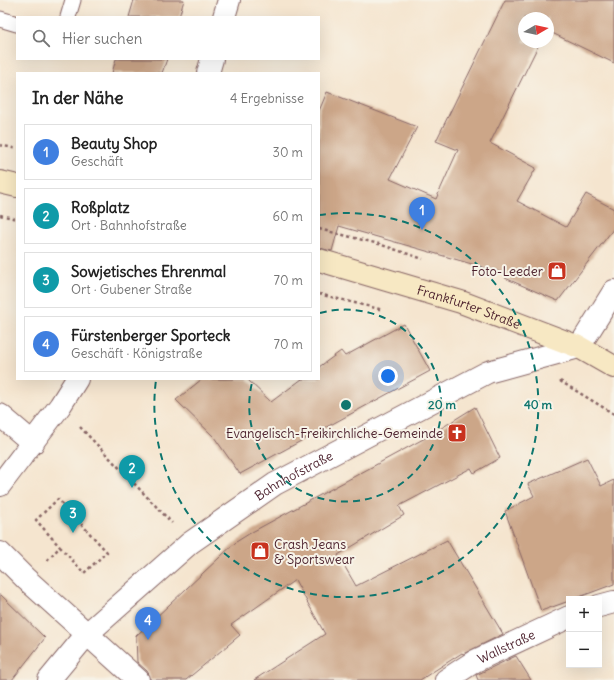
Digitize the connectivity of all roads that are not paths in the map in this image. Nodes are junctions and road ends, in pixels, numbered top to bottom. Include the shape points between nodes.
1 (73, 0) edge
2 (229, 0) edge
3 (68, 16) edge
4 (224, 16) edge
5 (0, 19) edge
6 (16, 24) edge
7 (212, 60) edge
8 (208, 72) edge
9 (0, 182) edge
10 (16, 186) edge
11 (320, 260) edge
12 (614, 291) edge
13 (579, 347) junction
14 (614, 367) edge
15 (76, 380) edge
16 (0, 415) edge
17 (33, 443) junction
18 (0, 485) edge
19 (0, 553) edge
20 (614, 602) edge
21 (602, 605) edge
22 (566, 618) edge
23 (87, 634) junction
24 (49, 680) edge
25 (138, 680) edge
26 (446, 680) edge

1 - 3 lane
2 - 4 street
5 - 6 lane
7 - 8 street
9 - 10 main road
11 - 13 main road, Frankfurter Straße via 461,302
12 - 13 street
13 - 14 main road, Frankfurter Straße
13 - 23 street, Bahnhofstraße via 488,372 275,484 190,543
15 - 17 street
16 - 17 street
17 - 18 street
19 - 23 street
20 - 21 street
22 - 26 street, Wallstraße via 475,661
23 - 24 street, Bahnhofstraße
23 - 25 street

